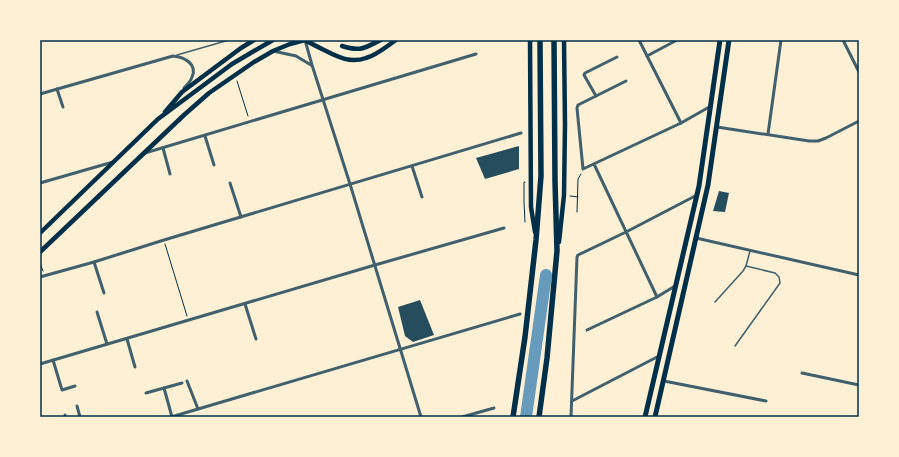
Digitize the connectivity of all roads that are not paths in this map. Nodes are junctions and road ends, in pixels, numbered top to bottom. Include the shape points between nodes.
1 (229, 40) edge
2 (254, 40) edge
3 (305, 40) edge
4 (381, 40) edge
5 (396, 40) edge
6 (530, 40) edge
7 (540, 40) edge
8 (554, 40) edge
9 (564, 40) edge
10 (639, 40) edge
11 (677, 40) edge
12 (720, 40) edge
13 (729, 40) edge
14 (781, 40) edge
15 (843, 40) edge
16 (271, 41) edge
17 (342, 46) dead end
18 (273, 51) junction
19 (476, 54) dead end
20 (176, 56) junction
21 (647, 56) junction
22 (617, 57) dead end
23 (312, 65) junction
24 (859, 72) edge
25 (626, 81) dead end
26 (58, 89) junction
27 (182, 92) junction
28 (40, 94) edge
29 (596, 96) junction
30 (323, 100) junction
31 (711, 106) junction
32 (63, 107) dead end
33 (158, 119) junction
34 (859, 121) edge
35 (681, 123) junction
36 (717, 127) junction
37 (521, 133) dead end
38 (768, 134) junction
39 (205, 136) junction
40 (163, 148) junction
41 (142, 155) junction
42 (114, 161) junction
43 (594, 164) junction
44 (214, 165) dead end
45 (412, 166) junction
46 (170, 174) dead end
47 (230, 182) dead end
48 (40, 183) edge
49 (350, 184) junction
50 (697, 195) junction
51 (422, 197) dead end
52 (241, 217) junction
53 (504, 228) dead end
54 (40, 232) edge
55 (626, 232) junction
56 (687, 236) junction
57 (696, 238) junction
58 (536, 240) junction
59 (558, 251) junction
60 (750, 251) junction
61 (40, 252) edge
62 (94, 262) junction
63 (374, 265) junction
64 (746, 266) junction
65 (859, 275) edge
66 (40, 277) edge
67 (676, 286) junction
68 (104, 293) dead end
69 (657, 297) junction
70 (715, 302) dead end
71 (245, 304) junction
72 (97, 312) dead end
73 (520, 314) dead end
74 (587, 330) dead end
75 (127, 338) junction
76 (256, 340) dead end
77 (107, 344) junction
78 (735, 346) dead end
79 (400, 350) junction
80 (659, 356) junction
81 (53, 360) junction
82 (40, 364) edge
83 (135, 368) dead end
84 (802, 373) dead end
85 (187, 381) dead end
86 (664, 381) junction
87 (182, 383) dead end
88 (859, 385) edge
89 (75, 386) dead end
90 (164, 388) junction
91 (146, 393) dead end
92 (572, 401) junction
93 (766, 401) dead end
94 (77, 406) dead end
95 (494, 408) dead end
96 (198, 409) junction
97 (80, 417) edge
98 (172, 417) edge
99 (421, 417) edge
100 (462, 417) edge
101 (513, 417) edge
102 (539, 417) edge
103 (571, 417) edge
104 (645, 417) edge
105 (655, 417) edge

1 - 20 lane
2 - 27 main road
3 - 5 main road via 337,57 352,60 371,56
3 - 18 main road
3 - 23 street
4 - 17 main road via 362,49
6 - 58 main road via 531,207
7 - 58 highway via 541,176
8 - 59 highway
9 - 59 main road via 564,195
10 - 21 street
11 - 21 street
12 - 31 main road
13 - 36 main road
14 - 38 street
15 - 24 street
16 - 33 main road via 221,72
18 - 23 street via 296,56
18 - 41 main road via 209,93
19 - 30 street
20 - 26 street
20 - 27 street via 186,59 193,68 192,77
21 - 35 street
22 - 29 street via 585,73
23 - 30 street
25 - 29 street
26 - 28 street
26 - 32 street
27 - 33 main road
29 - 43 street via 578,105 577,108 584,169
30 - 39 street
30 - 49 street
31 - 35 street
31 - 50 main road
33 - 42 main road
34 - 38 street via 818,141
35 - 43 street
36 - 38 street
36 - 57 main road
37 - 45 street
39 - 40 street
39 - 44 street
40 - 41 street
40 - 46 street
41 - 61 main road
42 - 48 street
42 - 54 main road
43 - 55 street
45 - 49 street
45 - 51 street
47 - 52 street
49 - 52 street
49 - 63 street
50 - 55 street
50 - 56 main road
52 - 62 street
53 - 63 street
55 - 69 street
55 - 92 street via 577,257
56 - 57 main road
56 - 67 main road
57 - 60 street
57 - 86 main road
58 - 101 highway
59 - 102 highway
60 - 64 lane
60 - 65 street
62 - 66 street
62 - 68 street
63 - 71 street
63 - 79 street
64 - 70 lane
64 - 78 lane via 776,273 780,283
67 - 69 street
67 - 80 main road
69 - 74 street
71 - 75 street
71 - 76 street
72 - 77 street
73 - 79 street
75 - 77 street
75 - 83 street
77 - 81 street
79 - 96 street
79 - 99 street
80 - 92 street
80 - 104 main road
81 - 82 street
81 - 89 street via 62,390
84 - 88 street
85 - 96 street
86 - 93 street
86 - 105 main road
87 - 90 street
90 - 91 street
90 - 98 street
92 - 103 street
94 - 97 street
95 - 100 street
96 - 98 street

